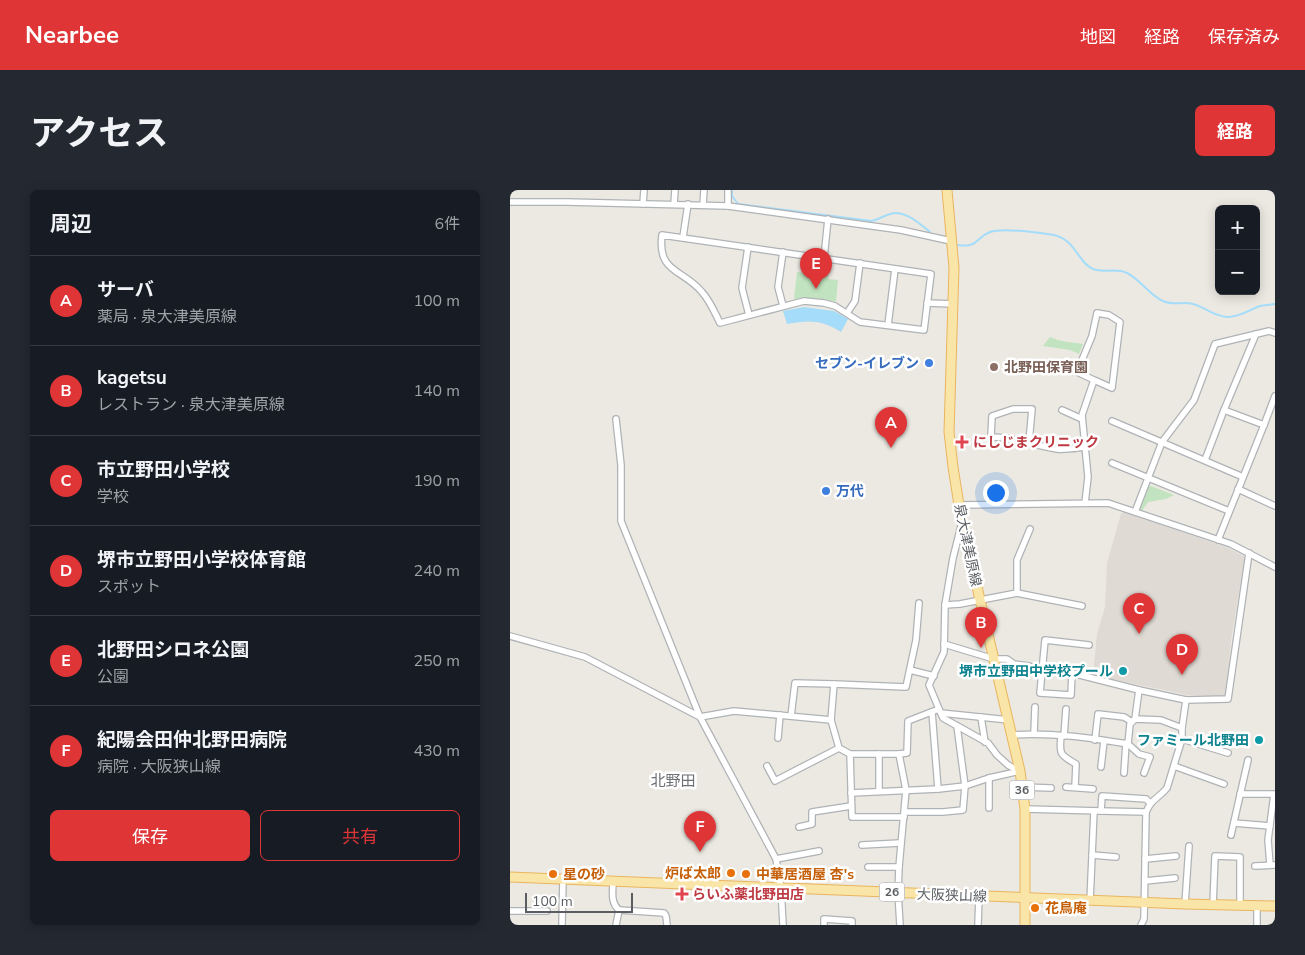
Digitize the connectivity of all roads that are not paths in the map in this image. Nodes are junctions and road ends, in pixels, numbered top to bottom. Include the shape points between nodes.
1 (644, 190) edge
2 (675, 190) edge
3 (704, 190) edge
4 (728, 190) edge
5 (947, 190) edge
6 (510, 202) edge
7 (643, 204) junction
8 (674, 204) junction
9 (688, 204) junction
10 (703, 205) junction
11 (728, 206) junction
12 (828, 219) junction
13 (683, 237) junction
14 (951, 240) junction
15 (748, 246) junction
16 (783, 252) junction
17 (824, 258) junction
18 (860, 263) junction
19 (895, 268) junction
20 (927, 303) junction
21 (954, 304) junction
22 (783, 306) junction
23 (847, 313) junction
24 (749, 315) junction
25 (888, 325) junction
26 (1275, 333) edge
27 (1256, 334) junction
28 (1094, 380) junction
29 (1275, 396) edge
30 (1062, 410) dead end
31 (1224, 410) junction
32 (616, 419) dead end
33 (1082, 419) junction
34 (1112, 421) dead end
35 (1264, 425) junction
36 (1029, 442) junction
37 (1162, 442) junction
38 (1085, 447) junction
39 (1205, 460) junction
40 (1112, 463) dead end
41 (1243, 477) junction
42 (1148, 478) junction
43 (1238, 489) junction
44 (1086, 504) junction
45 (959, 505) junction
46 (1275, 506) edge
47 (1229, 511) junction
48 (1135, 512) junction
49 (962, 520) junction
50 (1030, 530) dead end
51 (1218, 540) junction
52 (1249, 553) junction
53 (1275, 567) edge
54 (1017, 593) junction
55 (980, 600) junction
56 (919, 603) dead end
57 (945, 605) junction
58 (1082, 606) dead end
59 (510, 636) edge
60 (944, 644) junction
61 (1089, 645) dead end
62 (994, 658) junction
63 (910, 670) junction
64 (1041, 671) junction
65 (1072, 673) junction
66 (934, 676) junction
67 (834, 684) junction
68 (1139, 690) junction
69 (1186, 700) junction
70 (1035, 707) dead end
71 (1066, 708) dead end
72 (940, 711) junction
73 (932, 712) junction
74 (780, 715) junction
75 (791, 716) junction
76 (700, 717) junction
77 (981, 717) junction
78 (831, 720) junction
79 (1009, 720) junction
80 (1133, 720) junction
81 (957, 726) junction
82 (1182, 728) junction
83 (1034, 734) junction
84 (1012, 735) junction
85 (1062, 736) junction
86 (778, 738) dead end
87 (1182, 739) junction
88 (1095, 740) junction
89 (1104, 741) junction
90 (985, 742) junction
91 (1127, 743) junction
92 (839, 748) junction
93 (1228, 753) dead end
94 (850, 754) junction
95 (879, 754) junction
96 (899, 754) junction
97 (1248, 760) dead end
98 (767, 766) dead end
99 (1174, 766) junction
100 (1101, 767) dead end
101 (1020, 771) junction
102 (1124, 773) dead end
103 (1144, 773) dead end
104 (990, 778) junction
105 (1224, 784) dead end
106 (965, 786) junction
107 (1066, 786) dead end
108 (1022, 787) junction
109 (1075, 787) junction
110 (1051, 788) dead end
111 (938, 789) junction
112 (1093, 789) dead end
113 (906, 790) junction
114 (879, 791) junction
115 (851, 793) junction
116 (1240, 794) junction
117 (1150, 803) junction
118 (851, 806) junction
119 (990, 808) dead end
120 (1025, 809) junction
121 (1274, 810) edge
122 (1098, 811) junction
123 (1146, 812) junction
124 (904, 814) junction
125 (1234, 823) junction
126 (1270, 826) junction
127 (799, 827) dead end
128 (1231, 835) dead end
129 (900, 843) junction
130 (862, 845) dead end
131 (1189, 846) dead end
132 (819, 851) dead end
133 (1092, 855) junction
134 (1176, 856) dead end
135 (1116, 857) dead end
136 (1145, 858) junction
137 (776, 859) junction
138 (1272, 865) edge
139 (1256, 866) dead end
140 (868, 867) dead end
141 (899, 867) junction
142 (510, 877) edge
143 (1175, 878) dead end
144 (563, 879) junction
145 (613, 881) junction
146 (1145, 881) junction
147 (781, 888) junction
148 (898, 893) junction
149 (979, 896) junction
150 (1026, 898) junction
151 (1090, 900) junction
152 (1144, 903) junction
153 (1185, 904) junction
154 (1213, 905) junction
155 (1240, 906) junction
156 (1257, 906) junction
157 (1275, 906) edge
158 (619, 910) junction
159 (510, 911) edge
160 (547, 911) dead end
161 (562, 925) edge
162 (616, 925) edge
163 (667, 925) edge
164 (783, 925) edge
165 (824, 925) edge
166 (852, 925) edge
167 (900, 925) edge
168 (978, 925) edge
169 (1025, 925) edge
170 (1141, 925) edge
171 (1257, 925) edge

1 - 7 street
2 - 8 street
3 - 10 street
4 - 11 street
5 - 14 main road, 泉大津美原線 / 36
6 - 7 street
7 - 8 street
8 - 9 street
9 - 10 street
9 - 13 street
10 - 11 street
11 - 12 street
12 - 14 street
12 - 17 street
13 - 15 street
13 - 24 street via 662,235 660,248 665,262 703,292 720,323
14 - 21 main road, 泉大津美原線 / 36
15 - 16 street
15 - 24 street via 742,288
16 - 17 street
16 - 22 street via 778,286
17 - 18 street
18 - 19 street
18 - 23 street via 855,302
19 - 20 street via 931,274
19 - 25 street
20 - 21 street
20 - 25 street via 924,330
21 - 45 main road, 泉大津美原線 / 36 via 949,432
22 - 23 street via 824,303
22 - 24 street
23 - 25 street via 860,322
26 - 27 street
27 - 31 street
27 - 37 street via 1215,344 1194,400
28 - 28 street via 1112,388 1120,322 1097,312 1092,336 1077,372
28 - 33 street
29 - 35 street
30 - 33 street
31 - 35 street
31 - 39 street
32 - 76 street via 621,521
33 - 38 street
34 - 37 street
35 - 41 street
36 - 36 street via 991,437 992,416 1013,408 1032,409
36 - 38 street via 1058,449
37 - 39 street
37 - 42 street
38 - 44 street
39 - 41 street
40 - 42 street
41 - 43 street
42 - 47 street
42 - 48 street
43 - 46 street
43 - 47 street
44 - 45 street
44 - 48 street via 1108,503
45 - 49 main road, 泉大津美原線 / 36
47 - 51 street
48 - 51 street
49 - 55 main road, 泉大津美原線 / 36
49 - 57 street
50 - 54 street via 1017,560
51 - 52 street
52 - 53 street
52 - 69 street via 1228,698
54 - 55 street
54 - 58 street
55 - 57 street
55 - 62 main road, 泉大津美原線 / 36
56 - 63 street
57 - 60 street
59 - 76 street via 585,658
60 - 62 street
60 - 66 street
61 - 64 street via 1045,640
62 - 64 street via 1007,659
62 - 79 main road, 泉大津美原線 / 36
63 - 66 street
63 - 67 street via 906,687
64 - 65 street
64 - 65 street via 1040,693 1071,695
65 - 68 street
66 - 72 street via 929,685
67 - 75 street via 795,683
67 - 78 street
68 - 69 street
68 - 80 street
69 - 82 street
70 - 83 street
71 - 85 street
72 - 73 street
72 - 77 street
72 - 81 street via 943,718
73 - 96 street via 908,721 908,753
73 - 111 street
74 - 75 street
74 - 76 street via 734,711
74 - 86 street
75 - 78 street
76 - 137 street
77 - 79 street
77 - 90 street
78 - 92 street
79 - 84 main road, 泉大津美原線 / 36
80 - 82 street via 1161,720
80 - 88 street via 1098,714
80 - 91 street
81 - 90 street
81 - 106 street
82 - 87 street
83 - 84 street
83 - 85 street
84 - 101 main road, 泉大津美原線 / 36
85 - 88 street
85 - 109 street via 1062,756 1076,764
87 - 93 street
87 - 99 street
88 - 89 street
89 - 91 street
89 - 100 street
90 - 101 street via 1008,765
91 - 102 street
91 - 103 street via 1139,754 1150,757
92 - 94 street
92 - 98 street via 775,782
94 - 95 street
94 - 115 street
95 - 96 street
95 - 114 street
96 - 113 street
97 - 116 street
99 - 105 street
99 - 117 street via 1167,788
101 - 104 street
101 - 108 main road, 泉大津美原線 / 36
104 - 106 street
104 - 119 street
106 - 111 street
106 - 124 street via 963,810
107 - 109 street
108 - 110 street
108 - 120 main road, 泉大津美原線 / 36
109 - 112 street
111 - 113 street
113 - 114 street
113 - 124 street
114 - 115 street
115 - 118 street
116 - 121 street via 1274,794
116 - 125 street
117 - 122 street via 1146,799 1102,796
117 - 123 street
118 - 124 street via 852,817
118 - 127 street via 812,812 812,824
120 - 122 street
120 - 150 main road, 泉大津美原線 / 36
121 - 126 street
122 - 123 street
122 - 133 street
123 - 136 street
124 - 129 street
125 - 126 street
125 - 128 street
126 - 138 street via 1268,840
129 - 130 street
129 - 141 street
131 - 153 street
132 - 137 street
133 - 135 street
133 - 151 street
134 - 136 street
136 - 146 street
137 - 147 street
138 - 139 street
140 - 141 street
141 - 148 street
142 - 144 main road, 大阪狭山線 / 26
143 - 146 street
144 - 145 main road, 大阪狭山線 / 26
144 - 161 street
145 - 147 main road, 大阪狭山線 / 26
145 - 158 street via 613,899
146 - 152 street
147 - 148 main road, 大阪狭山線 / 26
147 - 164 street
148 - 149 main road, 大阪狭山線 / 26
148 - 167 street
149 - 150 main road, 大阪狭山線 / 26
149 - 168 street
150 - 151 main road, 大阪狭山線 / 26
150 - 169 main road, 泉大津美原線 / 36
151 - 152 main road, 大阪狭山線 / 26
152 - 153 main road, 大阪狭山線 / 26
152 - 170 street
153 - 154 main road, 大阪狭山線 / 26
154 - 155 main road, 大阪狭山線 / 26
154 - 155 street via 1215,856 1240,856
155 - 156 main road, 大阪狭山線 / 26
156 - 157 main road, 大阪狭山線 / 26
156 - 171 street
158 - 162 street
158 - 163 street via 664,913
159 - 160 street
165 - 166 street via 824,919 852,921

